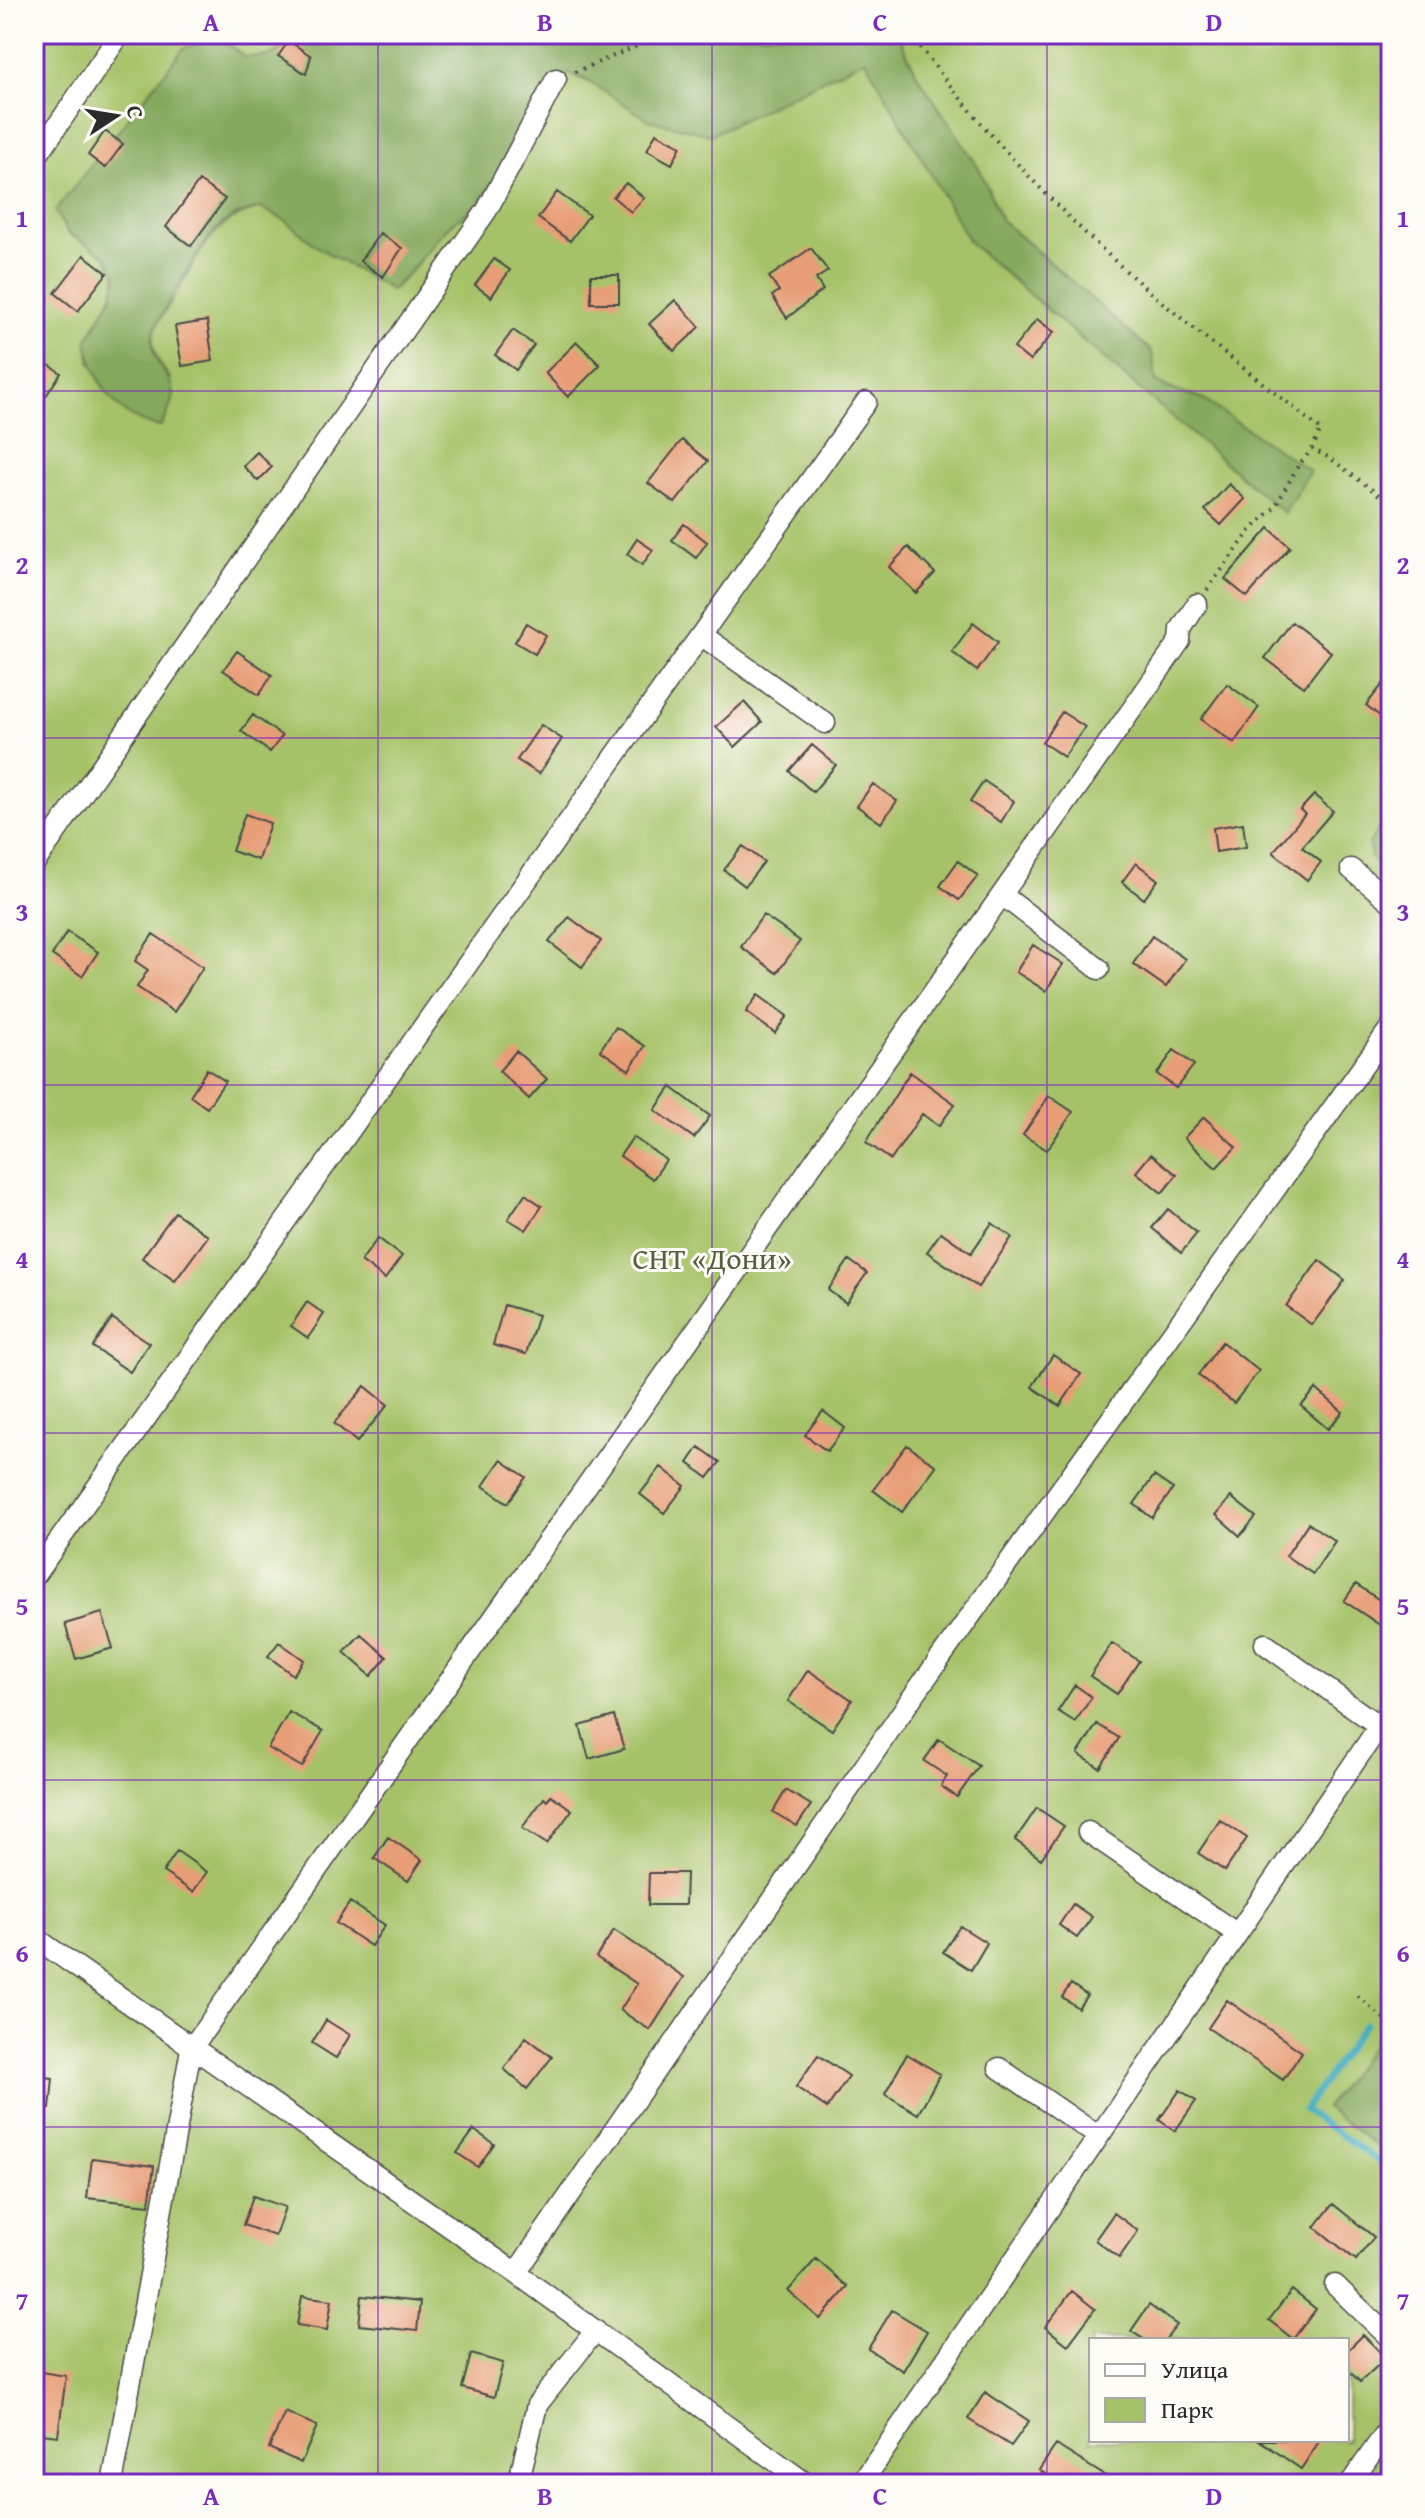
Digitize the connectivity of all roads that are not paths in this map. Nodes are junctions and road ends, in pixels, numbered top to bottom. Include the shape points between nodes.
1 (120, 34) edge
2 (556, 79) road end
3 (34, 160) edge
4 (866, 402) dead end
5 (1197, 604) road end
6 (701, 635) junction
7 (825, 723) dead end
8 (34, 864) edge
9 (1351, 869) dead end
10 (1002, 895) junction
11 (1391, 902) edge
12 (1099, 969) dead end
13 (1391, 1027) edge
14 (34, 1576) edge
15 (1265, 1644) dead end
16 (1385, 1717) edge
17 (1088, 1832) dead end
18 (1236, 1933) junction
19 (34, 1937) edge
20 (191, 2049) junction
21 (999, 2068) dead end
22 (1098, 2136) junction
23 (516, 2273) junction
24 (1335, 2285) dead end
25 (596, 2330) junction
26 (1391, 2339) edge
27 (1391, 2425) edge
28 (112, 2484) edge
29 (518, 2484) edge
30 (807, 2484) edge
31 (861, 2484) edge
32 (1350, 2484) edge

1 - 3 street
2 - 8 street via 487,210
4 - 6 street
5 - 10 street via 1181,629 1180,641
6 - 7 street
6 - 14 street
9 - 11 street
10 - 12 street
10 - 20 street
13 - 23 street via 911,1699
15 - 16 street
16 - 18 street
17 - 18 street
18 - 22 street
19 - 20 street
20 - 23 street
20 - 28 street
21 - 22 street
22 - 31 street
23 - 25 street
24 - 26 street
25 - 29 street via 537,2405
25 - 30 street
27 - 32 street

